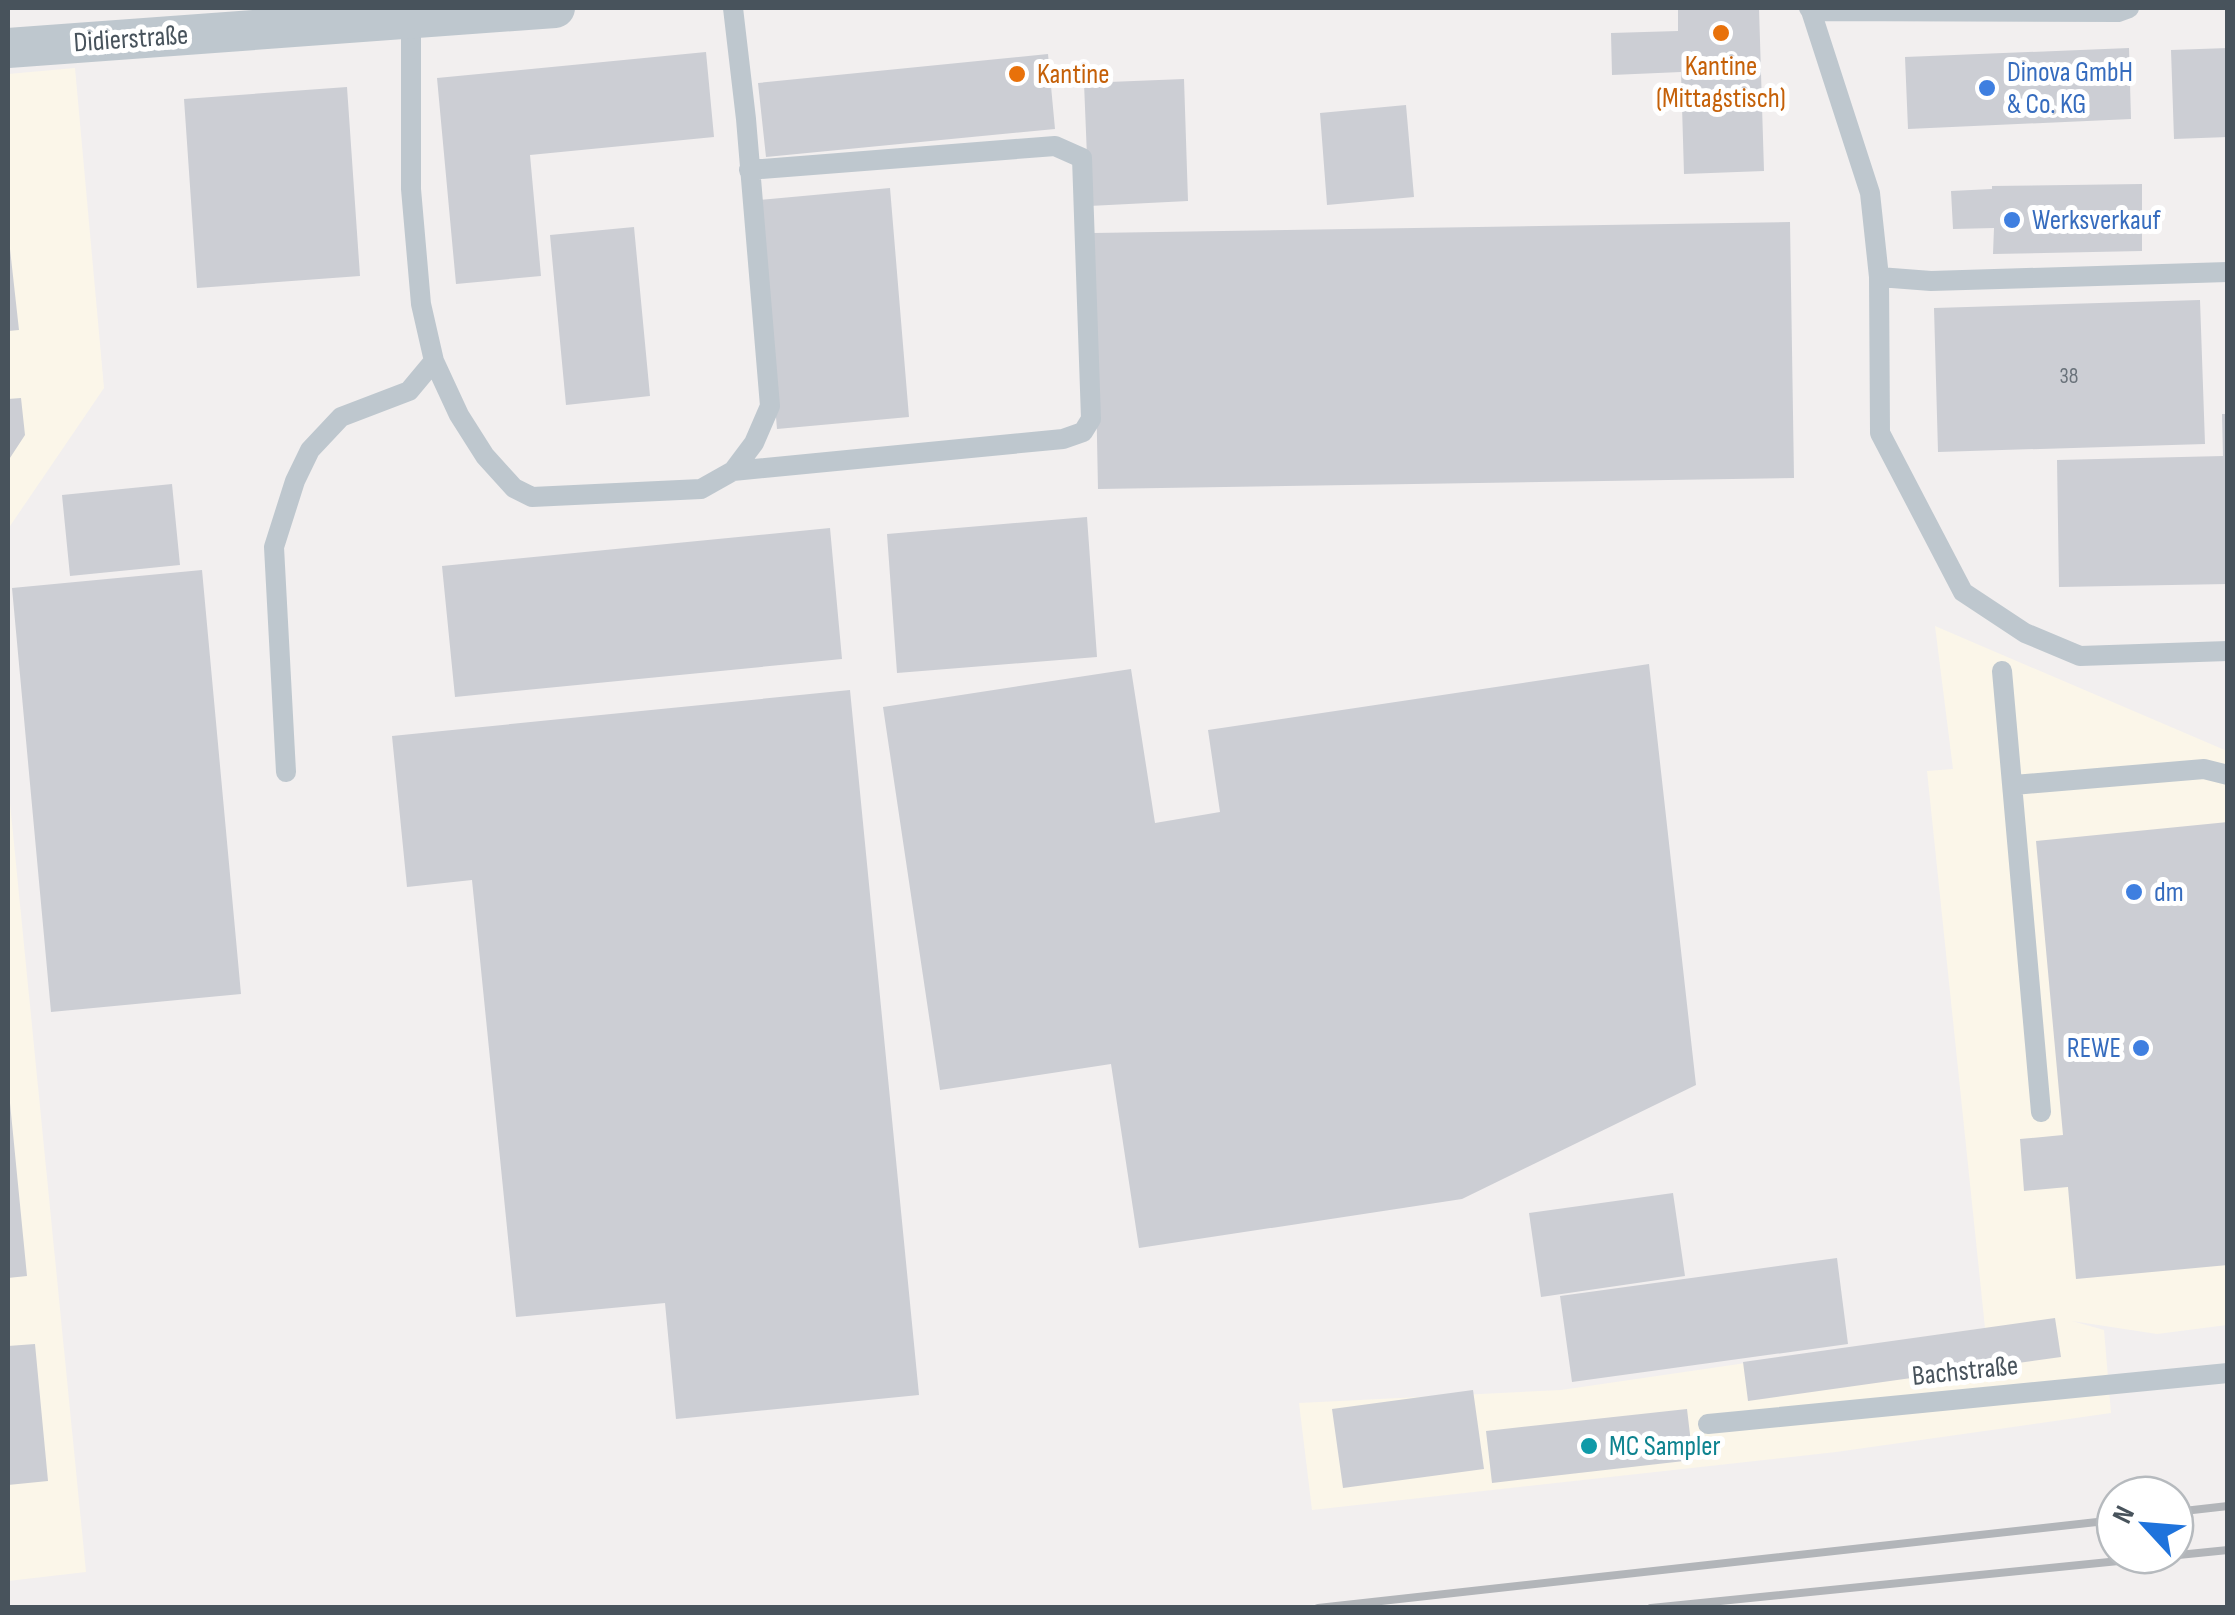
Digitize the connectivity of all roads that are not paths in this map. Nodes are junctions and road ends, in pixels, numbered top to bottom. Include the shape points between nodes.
1 (554, 8) edge
2 (734, 8) edge
3 (2129, 8) edge
4 (1810, 9) edge
5 (411, 19) junction
6 (8, 48) edge
7 (750, 170) junction
8 (2228, 272) edge
9 (1879, 277) junction
10 (434, 361) junction
11 (733, 471) junction
12 (2228, 651) edge
13 (2002, 672) dead end
14 (286, 772) dead end
15 (2228, 775) edge
16 (2014, 785) junction
17 (2041, 1112) dead end
18 (2228, 1373) edge
19 (1708, 1424) dead end

1 - 5 street, Didierstraße
2 - 7 lane
3 - 4 lane via 1984,14
4 - 9 lane via 1870,192
5 - 6 street, Didierstraße
5 - 10 lane via 411,189 421,304
7 - 11 lane via 770,406
7 - 11 lane via 1055,146 1082,158 1091,419 1084,432 1063,439
8 - 9 lane
9 - 12 lane via 1880,433 1963,592 2025,633 2080,656
10 - 11 lane via 485,456 514,488 532,497 701,489
10 - 14 lane via 410,391 341,417 310,450 296,481 274,547
13 - 16 lane
15 - 16 lane via 2204,769
16 - 17 lane
18 - 19 lane, Bachstraße

